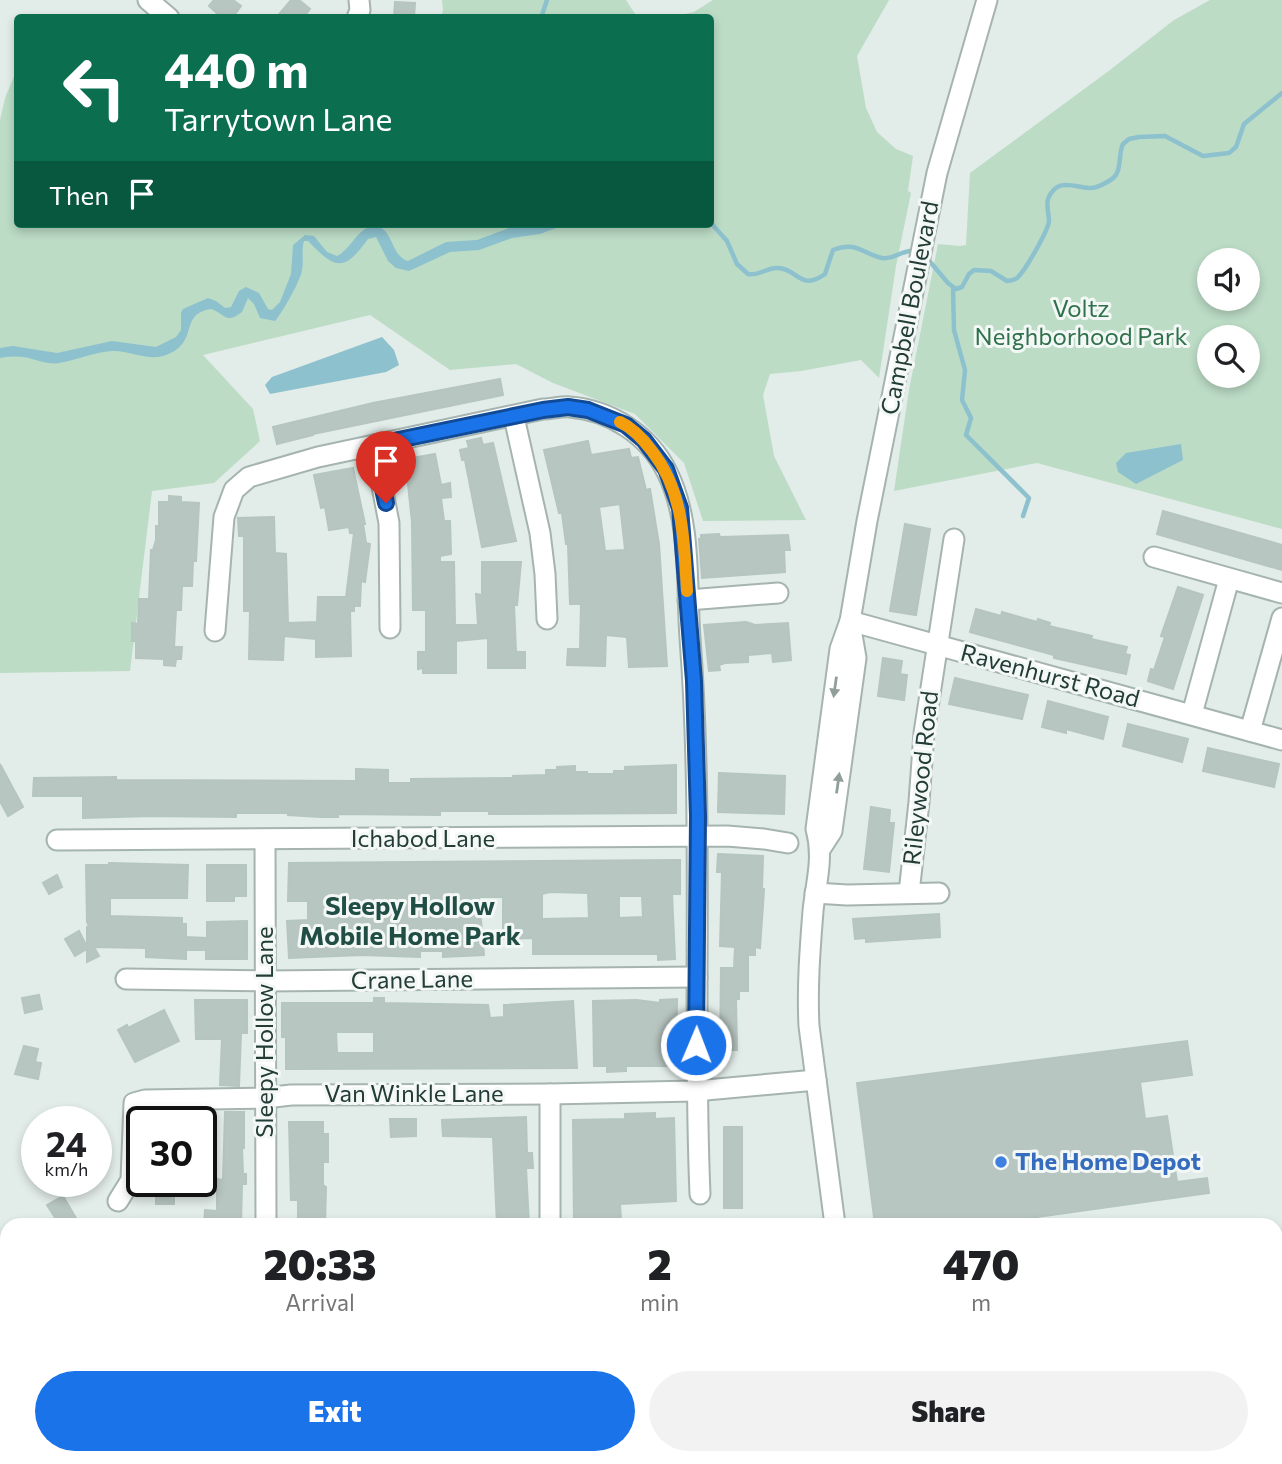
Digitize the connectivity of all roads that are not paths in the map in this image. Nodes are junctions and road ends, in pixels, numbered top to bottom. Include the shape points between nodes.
1 (148, 0) edge
2 (987, 0) edge
3 (164, 14) edge
4 (514, 417) junction
5 (374, 445) junction
6 (954, 539) dead end
7 (1154, 557) dead end
8 (1229, 579) junction
9 (778, 593) dead end
10 (1282, 593) edge
11 (688, 600) junction
12 (1282, 618) edge
13 (547, 619) dead end
14 (850, 621) junction
15 (390, 628) dead end
16 (215, 631) dead end
17 (936, 645) junction
18 (1192, 714) junction
19 (1250, 731) junction
20 (1282, 740) edge
21 (698, 836) junction
22 (57, 840) dead end
23 (265, 840) junction
24 (788, 843) dead end
25 (815, 893) junction
26 (909, 893) junction
27 (939, 893) dead end
28 (697, 977) junction
29 (126, 979) dead end
30 (265, 981) junction
31 (816, 1080) junction
32 (695, 1091) junction
33 (550, 1094) junction
34 (265, 1098) junction
35 (699, 1194) dead end
36 (118, 1201) dead end
37 (266, 1218) edge
38 (550, 1218) edge
39 (834, 1218) edge

1 - 3 street
2 - 14 street, Campbell Boulevard via 929,211
4 - 5 street
4 - 11 street via 568,407 588,410 626,425 644,440 666,469 680,508
4 - 13 street via 540,534
5 - 15 street via 389,523
5 - 16 street via 284,465 240,483 224,517
6 - 17 street, Rileywood Road
7 - 8 street
8 - 10 street
8 - 18 street
9 - 11 street
11 - 21 street
12 - 19 street
14 - 17 street, Ravenhurst Road
14 - 25 street, Campbell Boulevard via 840,649 816,829 821,848
17 - 18 street, Ravenhurst Road
17 - 26 street, Rileywood Road
18 - 19 street, Ravenhurst Road
19 - 20 street, Ravenhurst Road
21 - 23 street, Ichabod Lane
21 - 24 street, Ichabod Lane
21 - 28 street
22 - 23 street, Ichabod Lane
23 - 30 street, Sleepy Hollow Lane
25 - 26 street, Rileywood Road
25 - 31 street, Campbell Boulevard via 808,995
26 - 27 street, Rileywood Road
28 - 30 street, Crane Lane
28 - 32 street
29 - 30 street, Crane Lane
30 - 34 street, Sleepy Hollow Lane
31 - 32 street, Van Winkle Lane
31 - 39 street, Campbell Boulevard
32 - 33 street, Van Winkle Lane
32 - 35 street
33 - 34 street, Van Winkle Lane
33 - 38 street
34 - 36 street, Van Winkle Lane via 134,1103 131,1180
34 - 37 street, Sleepy Hollow Lane

